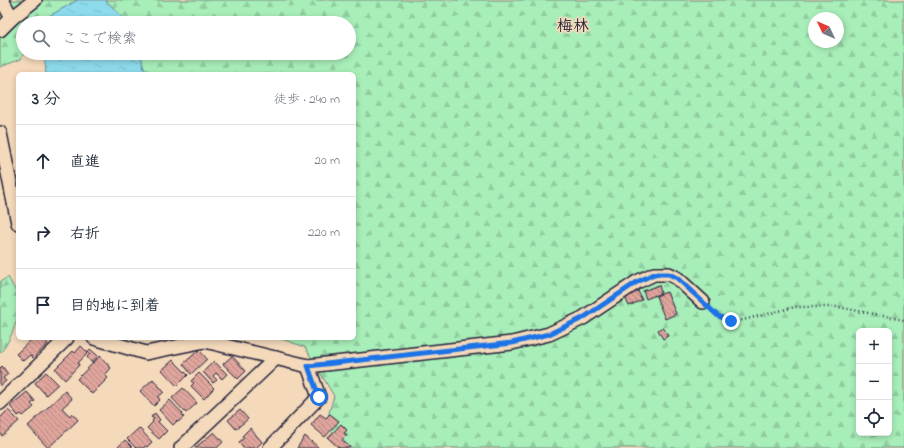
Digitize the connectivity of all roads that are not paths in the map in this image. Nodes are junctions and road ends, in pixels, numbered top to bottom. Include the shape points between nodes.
1 (2, 0) edge
2 (35, 0) edge
3 (12, 18) junction
4 (0, 30) edge
5 (0, 133) edge
6 (16, 213) edge
7 (704, 302) road end
8 (65, 340) edge
9 (101, 340) edge
10 (276, 358) junction
11 (308, 366) junction
12 (0, 403) edge
13 (181, 448) edge
14 (270, 448) edge

1 - 3 street
2 - 3 street
3 - 4 street
5 - 6 street
7 - 11 street via 677,278 669,274 654,274 637,282 583,318 549,334 512,343
8 - 12 street
9 - 10 street via 146,353 205,341
10 - 11 street
10 - 13 street
11 - 14 street via 319,397

